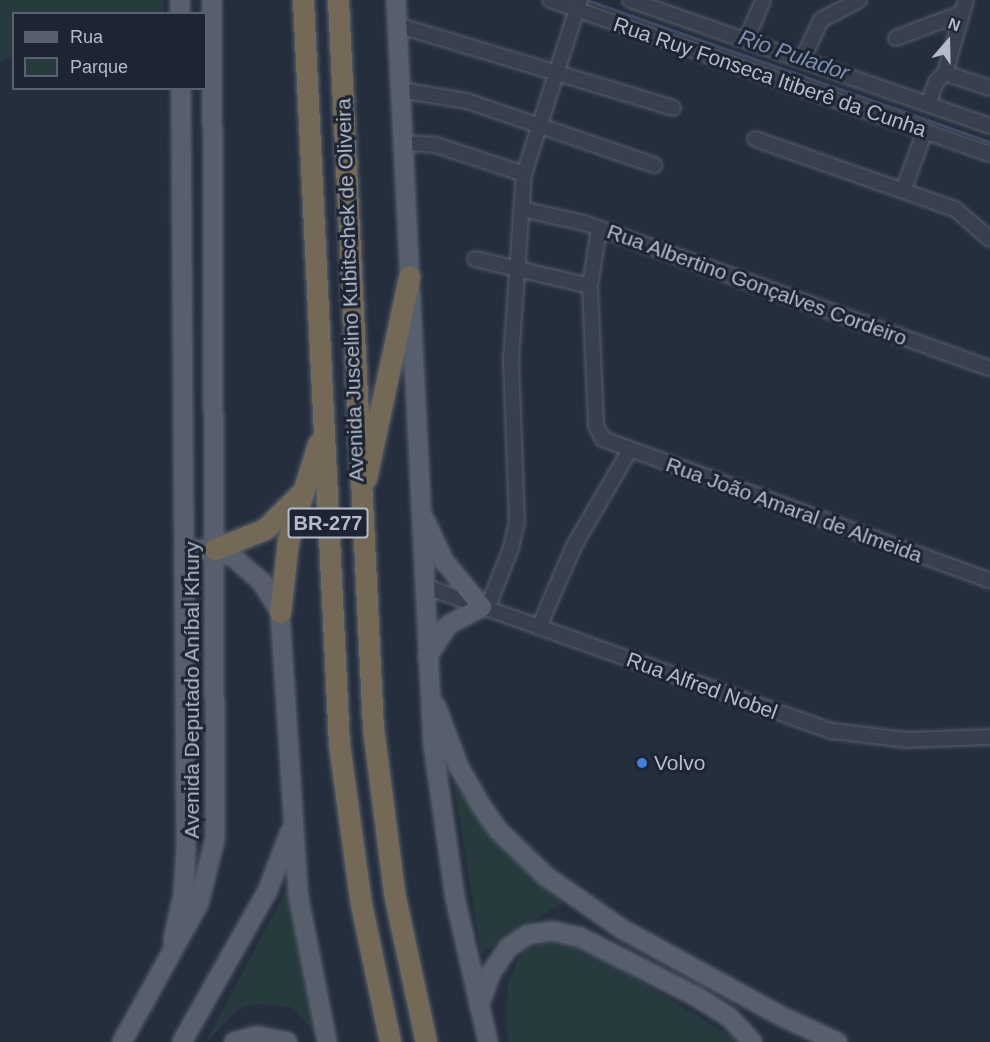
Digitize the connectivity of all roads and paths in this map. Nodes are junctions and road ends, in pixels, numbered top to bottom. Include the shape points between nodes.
1 (212, 0) edge
2 (303, 0) edge
3 (338, 0) edge
4 (396, 0) edge
5 (550, 0) edge
6 (630, 0) edge
7 (763, 0) edge
8 (859, 0) edge
9 (580, 5) edge
10 (964, 6) edge
11 (397, 25) junction
12 (896, 38) dead end
13 (746, 41) junction
14 (802, 60) junction
15 (557, 71) junction
16 (945, 73) junction
17 (990, 88) edge
18 (181, 90) edge
19 (400, 90) junction
20 (928, 105) junction
21 (673, 108) dead end
22 (540, 123) junction
23 (990, 126) edge
24 (925, 131) junction
25 (755, 139) dead end
26 (403, 143) junction
27 (990, 154) edge
28 (654, 165) dead end
29 (524, 174) junction
30 (903, 191) junction
31 (521, 209) junction
32 (599, 229) junction
33 (990, 239) edge
34 (475, 259) dead end
35 (517, 269) junction
36 (409, 277) junction
37 (590, 286) junction
38 (990, 367) edge
39 (324, 417) junction
40 (630, 450) junction
41 (312, 469) junction
42 (420, 506) junction
43 (360, 508) junction
44 (214, 549) junction
45 (184, 550) junction
46 (990, 581) edge
47 (424, 586) junction
48 (484, 608) junction
49 (280, 612) junction
50 (538, 627) junction
51 (427, 657) junction
52 (428, 687) junction
53 (990, 737) edge
54 (293, 821) junction
55 (167, 962) junction
56 (479, 1008) junction
57 (122, 1042) edge
58 (182, 1042) edge
59 (234, 1042) edge
60 (287, 1042) edge
61 (327, 1042) edge
62 (390, 1042) edge
63 (426, 1042) edge
64 (488, 1042) edge
65 (752, 1042) edge
66 (837, 1042) edge

1 - 44 main road, Avenida Deputado Aníbal Khury
2 - 39 highway, Avenida Juscelino Kubitschek de Oliveira / BR-277
3 - 43 highway, Avenida Juscelino Kubitschek de Oliveira / BR-277
4 - 11 main road
5 - 9 street, Rua Ruy Fonseca Itiberê da Cunha
6 - 13 street, Rua Ruy Fonseca Itiberê da Cunha
7 - 13 street
8 - 14 street via 821,20
9 - 15 street
9 - 24 street, Rua Ruy Fonseca Itiberê da Cunha
10 - 12 street
10 - 16 street
11 - 15 street
11 - 19 main road
13 - 14 street, Rua Ruy Fonseca Itiberê da Cunha
14 - 20 street, Rua Ruy Fonseca Itiberê da Cunha
15 - 21 street
15 - 22 street
16 - 17 street
16 - 20 street via 936,82
18 - 45 main road, Avenida Deputado Aníbal Khury
19 - 22 street via 454,97
19 - 26 main road
20 - 23 street, Rua Ruy Fonseca Itiberê da Cunha
22 - 28 street
22 - 29 street
24 - 27 street, Rua Ruy Fonseca Itiberê da Cunha
24 - 30 street
25 - 30 street
26 - 29 street via 436,145
26 - 36 main road
29 - 31 street
30 - 33 street via 959,211 974,229
31 - 32 street, Rua Albertino Gonçalves Cordeiro
31 - 35 street
32 - 37 street
32 - 38 street, Rua Albertino Gonçalves Cordeiro
34 - 35 street
35 - 37 street
35 - 48 street via 511,359 516,522 511,548
36 - 42 main road
36 - 43 highway
37 - 40 street, Rua João Amaral de Almeida via 599,436
39 - 41 highway
39 - 62 highway, Avenida Juscelino Kubitschek de Oliveira / BR-277 via 344,788 368,943
40 - 46 street, Rua João Amaral de Almeida
40 - 50 street via 575,544
41 - 44 highway via 301,492 265,529
41 - 49 highway via 288,541
42 - 47 main road
42 - 48 main road via 444,561
43 - 63 highway, Avenida Juscelino Kubitschek de Oliveira / BR-277 via 378,781 400,924
44 - 45 main road
44 - 49 main road via 255,574
44 - 55 main road, Avenida Deputado Aníbal Khury via 215,839 200,903
45 - 55 main road, Avenida Deputado Aníbal Khury via 185,870
47 - 48 street, Rua Alfred Nobel
47 - 51 main road
48 - 50 street, Rua Alfred Nobel
48 - 51 main road via 448,626
49 - 54 main road
50 - 53 street, Rua Alfred Nobel via 832,731 907,740
51 - 52 main road
52 - 56 main road via 445,837
52 - 66 main road via 459,767 482,807 547,877 622,929
54 - 58 main road via 267,892
54 - 61 main road via 303,927
55 - 57 main road
56 - 64 main road
56 - 65 main road via 491,974 508,948 527,934 559,932 601,947 697,997 730,1018
59 - 60 main road via 257,1036

